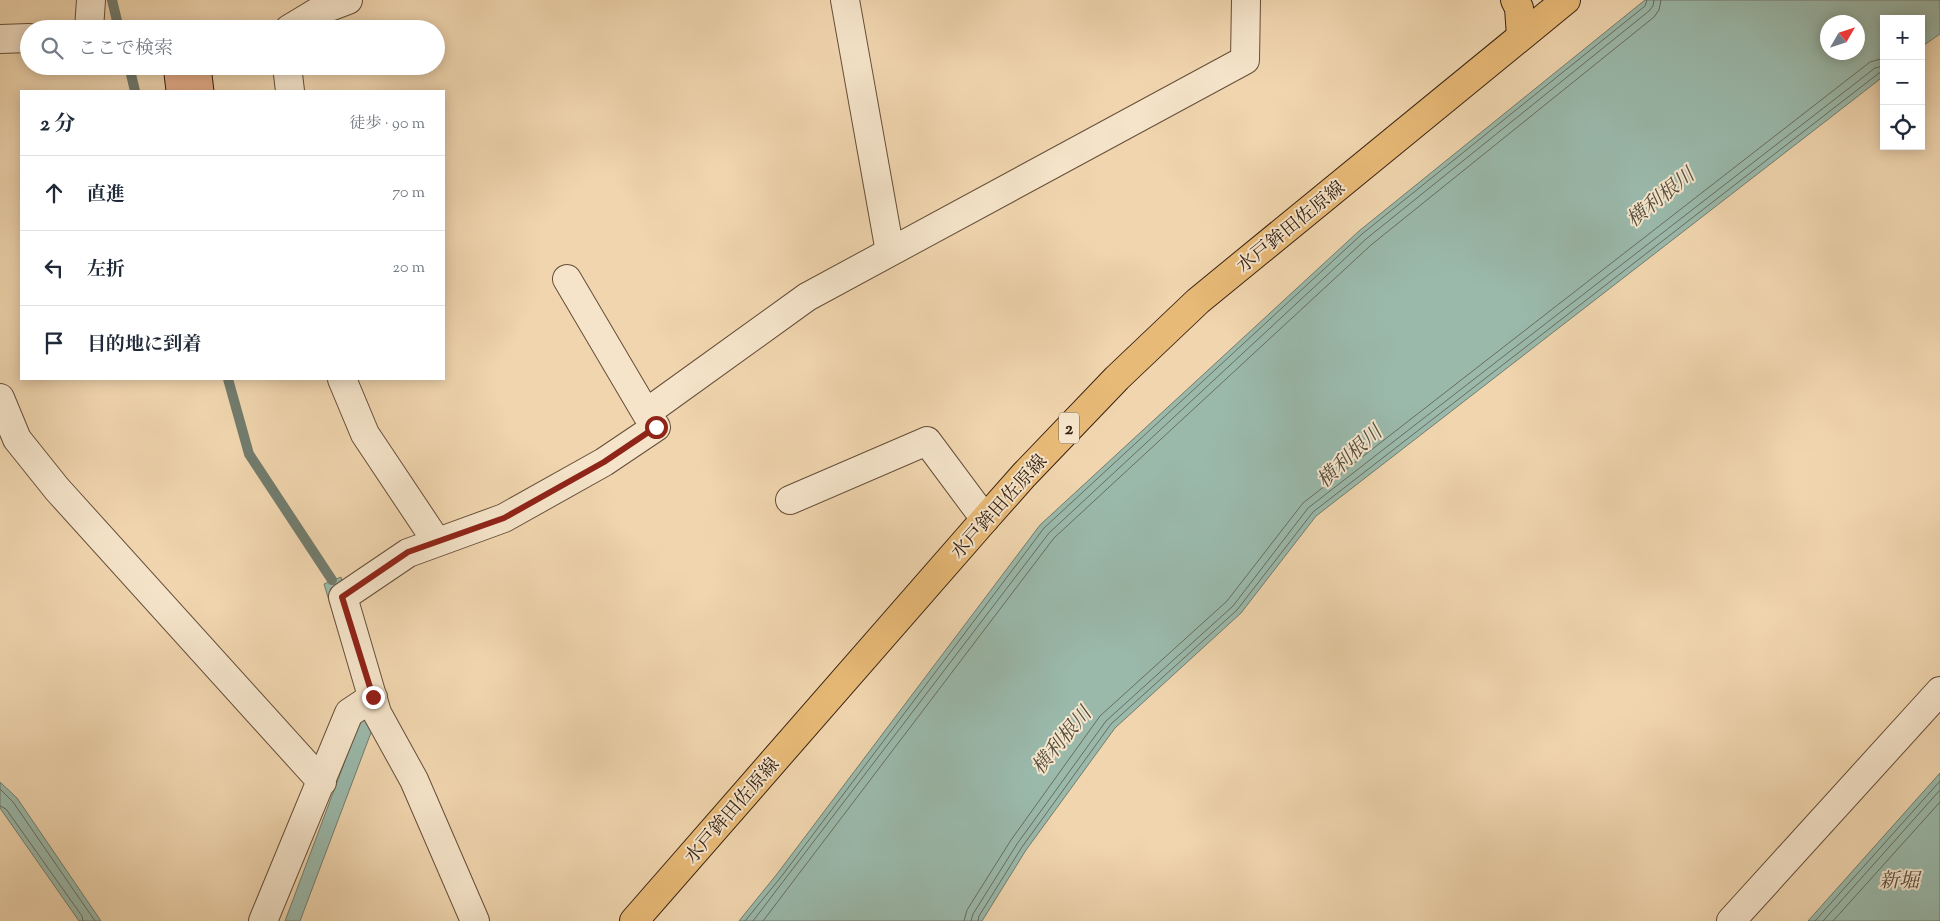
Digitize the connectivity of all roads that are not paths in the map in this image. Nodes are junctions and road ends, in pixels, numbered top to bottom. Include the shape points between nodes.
1 (92, 0) edge
2 (348, 0) edge
3 (846, 0) edge
4 (1246, 0) edge
5 (1515, 0) edge
6 (1566, 0) edge
7 (90, 20) edge
8 (305, 20) edge
9 (1521, 36) junction
10 (20, 38) edge
11 (0, 39) edge
12 (288, 75) edge
13 (290, 90) edge
14 (890, 252) junction
15 (567, 279) dead end
16 (342, 380) edge
17 (0, 398) edge
18 (646, 413) junction
19 (790, 500) dead end
20 (985, 519) junction
21 (437, 542) junction
22 (1940, 691) edge
23 (373, 697) junction
24 (322, 782) junction
25 (263, 921) edge
26 (475, 921) edge
27 (634, 921) edge
28 (1731, 921) edge

1 - 7 street
2 - 8 street
3 - 14 street
4 - 14 street via 1245,60
5 - 9 main road
6 - 9 main road, 水戸鉾田佐原線 / 2
9 - 20 main road, 水戸鉾田佐原線 / 2 via 1198,301 1117,378
10 - 11 street
12 - 13 street
14 - 18 street via 807,297
15 - 18 street
16 - 21 street via 365,434
17 - 24 street via 17,439 57,489
18 - 21 street via 656,427 604,462 504,518
19 - 20 street via 927,441
20 - 27 main road, 水戸鉾田佐原線 / 2
21 - 23 street via 408,552 342,597
22 - 28 street
23 - 24 street via 349,712
23 - 26 street via 377,713 414,780
24 - 25 street

